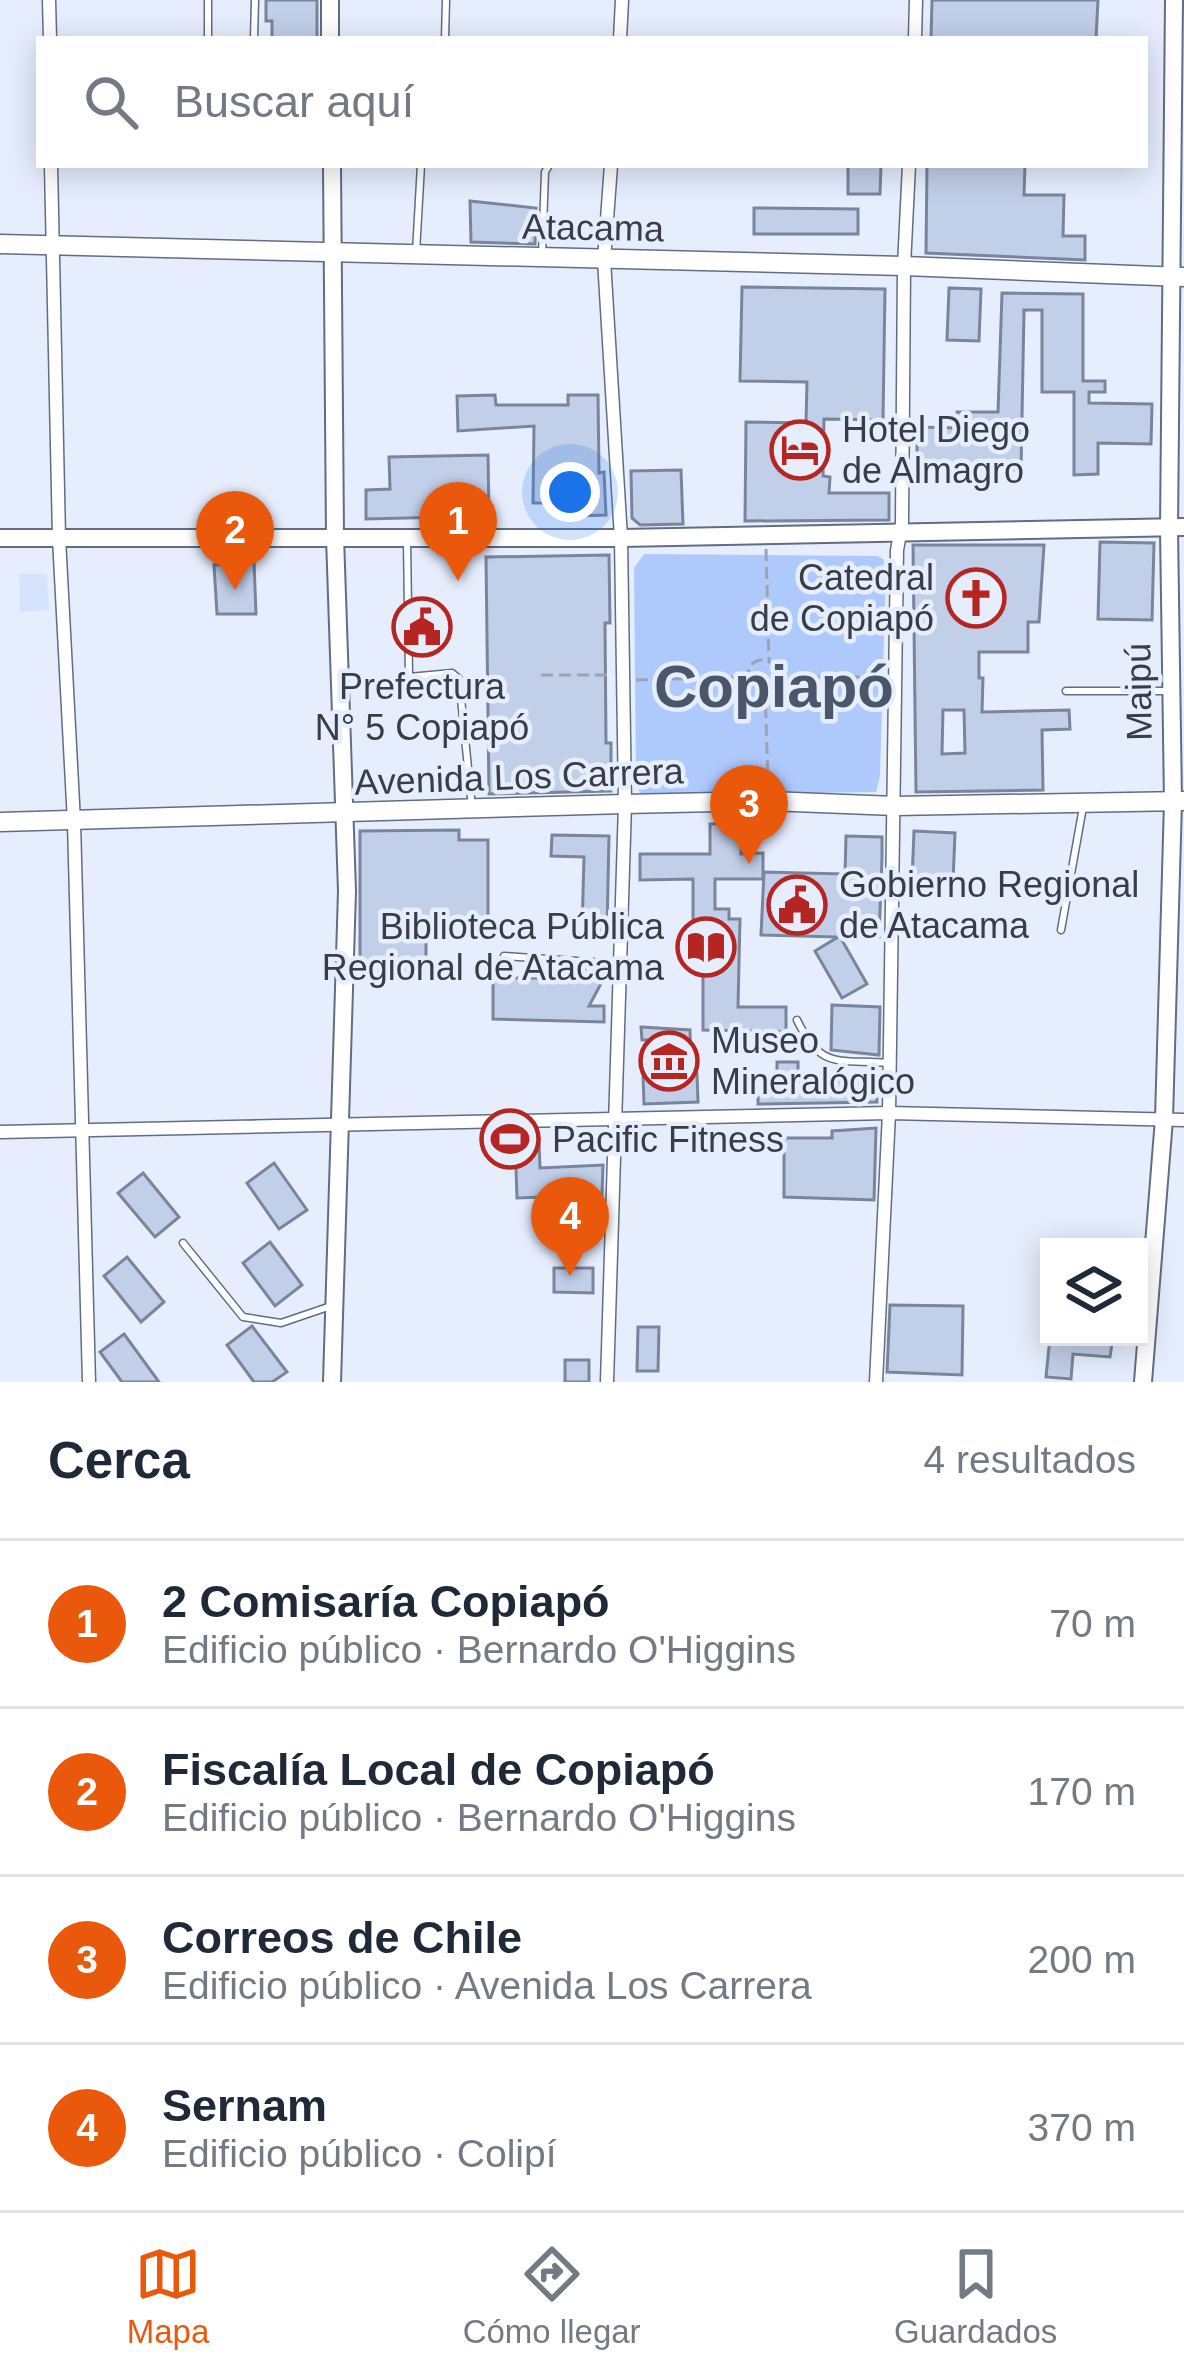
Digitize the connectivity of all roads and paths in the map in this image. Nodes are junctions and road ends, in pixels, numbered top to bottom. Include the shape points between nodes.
1 (50, 0) edge
2 (208, 0) edge
3 (255, 0) edge
4 (330, 0) edge
5 (446, 0) edge
6 (622, 0) edge
7 (916, 0) edge
8 (1174, 0) edge
9 (50, 36) edge
10 (208, 36) edge
11 (254, 36) edge
12 (330, 36) edge
13 (445, 36) edge
14 (620, 36) edge
15 (915, 36) edge
16 (51, 168) edge
17 (332, 168) edge
18 (422, 168) edge
19 (547, 168) edge
20 (611, 168) edge
21 (909, 168) edge
22 (0, 244) edge
23 (51, 247) junction
24 (333, 254) junction
25 (416, 256) junction
26 (542, 259) junction
27 (604, 260) junction
28 (904, 266) junction
29 (1178, 277) edge
30 (1177, 442) edge
31 (1176, 528) edge
32 (900, 533) junction
33 (766, 535) junction
34 (335, 537) junction
35 (407, 537) junction
36 (0, 538) edge
37 (59, 538) junction
38 (621, 538) junction
39 (769, 662) junction
40 (541, 675) dead end
41 (748, 677) junction
42 (776, 677) junction
43 (896, 677) junction
44 (625, 678) junction
45 (765, 688) junction
46 (1171, 691) junction
47 (1066, 692) dead end
48 (769, 801) junction
49 (1179, 801) edge
50 (1084, 803) junction
51 (625, 804) junction
52 (895, 806) junction
53 (472, 809) junction
54 (346, 815) junction
55 (0, 822) edge
56 (74, 822) junction
57 (1061, 930) dead end
58 (504, 956) dead end
59 (620, 964) junction
60 (1177, 964) edge
61 (797, 1020) dead end
62 (890, 1064) junction
63 (889, 1113) junction
64 (613, 1117) junction
65 (1164, 1119) junction
66 (1184, 1120) edge
67 (342, 1124) junction
68 (82, 1130) junction
69 (0, 1132) edge
70 (183, 1243) dead end
71 (335, 1305) junction
72 (88, 1382) edge
73 (332, 1382) edge
74 (607, 1382) edge
75 (876, 1382) edge
76 (1143, 1382) edge

1 - 9 street
2 - 10 lane
3 - 11 lane
4 - 12 main road
5 - 13 lane
6 - 14 street
7 - 15 street
8 - 29 main road, Maipú
16 - 23 street
17 - 24 main road
18 - 25 lane
19 - 26 lane
20 - 27 street
21 - 28 street
22 - 23 main road, Atacama
23 - 24 main road, Atacama
23 - 37 street
24 - 25 main road, Atacama
24 - 34 main road
25 - 26 main road, Atacama
26 - 27 main road, Atacama
27 - 28 main road, Atacama
27 - 38 street
28 - 29 main road, Atacama
28 - 32 street
29 - 30 main road, Maipú
30 - 31 main road, Maipú
31 - 32 main road
31 - 46 main road, Maipú
32 - 33 main road
32 - 43 street
33 - 38 main road
33 - 39 path
34 - 35 main road
34 - 37 main road
34 - 54 main road
35 - 38 main road
35 - 53 lane via 410,677 459,679
36 - 37 main road
37 - 56 street
38 - 44 street
39 - 41 path via 752,664
39 - 42 path
40 - 44 path
41 - 44 path
41 - 45 path
42 - 43 path
42 - 45 path
43 - 52 street
44 - 51 street
45 - 48 path
46 - 47 lane
46 - 49 main road, Maipú
48 - 51 main road, Avenida Los Carrera
48 - 52 main road, Avenida Los Carrera
49 - 50 main road, Avenida Los Carrera
49 - 60 main road, Maipú
50 - 52 main road, Avenida Los Carrera
50 - 57 lane
51 - 53 main road, Avenida Los Carrera
51 - 59 street
52 - 62 street
53 - 54 main road, Avenida Los Carrera
54 - 56 main road, Avenida Los Carrera
54 - 67 main road
55 - 56 main road, Avenida Los Carrera
56 - 68 street
58 - 59 lane
59 - 64 street
60 - 65 main road, Maipú
61 - 62 lane via 824,1058
62 - 63 street
63 - 64 street
63 - 65 street
63 - 75 street
64 - 67 street
64 - 74 street
65 - 66 street
65 - 76 main road, Maipú
67 - 68 street
67 - 71 main road
68 - 69 street
68 - 72 street
70 - 71 lane via 243,1317 281,1323
71 - 73 main road

